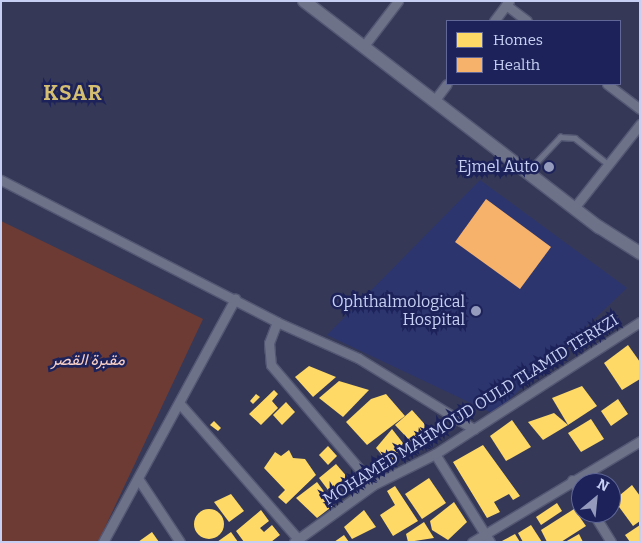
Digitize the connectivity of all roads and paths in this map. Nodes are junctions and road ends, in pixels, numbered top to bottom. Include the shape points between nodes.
1 (304, 1) edge
2 (398, 1) edge
3 (508, 3) edge
4 (495, 20) edge
5 (526, 20) edge
6 (363, 47) junction
7 (446, 85) edge
8 (608, 85) edge
9 (434, 101) junction
10 (640, 109) edge
11 (640, 124) edge
12 (608, 164) junction
13 (527, 172) junction
14 (1, 180) edge
15 (574, 208) junction
16 (640, 253) edge
17 (235, 299) junction
18 (277, 322) junction
19 (640, 322) edge
20 (180, 404) junction
21 (474, 429) junction
22 (640, 441) edge
23 (435, 454) junction
24 (584, 473) edge
25 (139, 480) junction
26 (571, 481) edge
27 (374, 485) junction
28 (599, 523) edge
29 (487, 538) edge
30 (296, 541) edge
31 (103, 542) edge
32 (180, 542) edge
33 (472, 542) edge
34 (611, 542) edge

1 - 6 main road
2 - 6 street
3 - 4 street
3 - 5 street
6 - 9 main road
7 - 9 street
8 - 10 street
9 - 13 main road
11 - 12 street
12 - 13 lane via 575,138 560,137
12 - 15 street
13 - 15 main road
14 - 17 street
15 - 16 main road
17 - 18 street
17 - 20 street via 206,346
18 - 21 street via 358,358
18 - 27 street via 269,343 272,365
19 - 21 street, MOHAMED MAHMOUD OULD TLAMID TERKZI
20 - 25 street
20 - 30 street
21 - 23 street, MOHAMED MAHMOUD OULD TLAMID TERKZI
22 - 24 street
23 - 27 street, MOHAMED MAHMOUD OULD TLAMID TERKZI
23 - 29 street
25 - 31 street
25 - 32 street
26 - 29 street
27 - 30 street, MOHAMED MAHMOUD OULD TLAMID TERKZI
28 - 34 street
29 - 33 street

